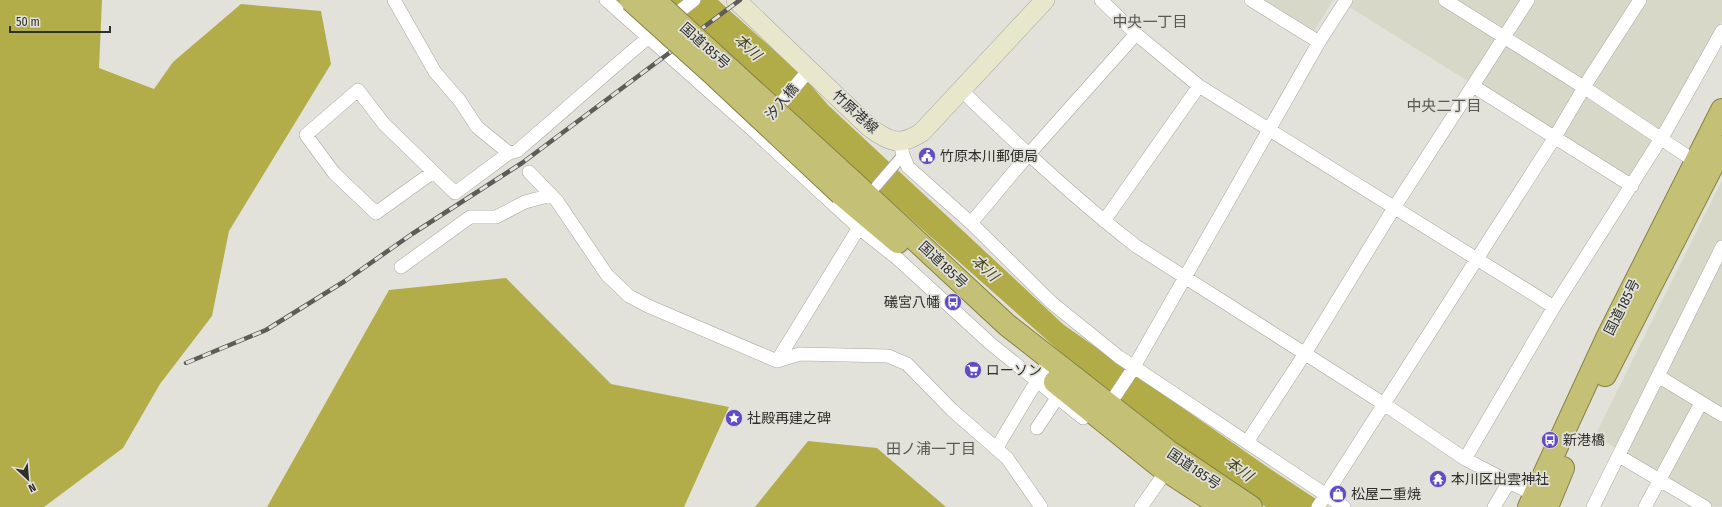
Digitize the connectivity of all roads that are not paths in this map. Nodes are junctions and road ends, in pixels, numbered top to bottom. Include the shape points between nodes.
1 (394, 0) edge
2 (606, 0) edge
3 (631, 0) edge
4 (654, 0) edge
5 (694, 0) edge
6 (736, 0) edge
7 (1045, 0) edge
8 (1101, 0) edge
9 (1251, 0) edge
10 (1346, 0) edge
11 (1444, 0) edge
12 (1528, 0) edge
13 (1640, 0) edge
14 (1722, 31) edge
15 (1136, 34) junction
16 (650, 35) junction
17 (1505, 37) junction
18 (1319, 42) junction
19 (806, 73) junction
20 (1199, 86) junction
21 (1473, 86) junction
22 (1585, 88) junction
23 (961, 90) junction
24 (1722, 110) edge
25 (758, 131) junction
26 (1269, 131) junction
27 (1555, 137) junction
28 (1662, 137) junction
29 (1722, 147) edge
30 (509, 153) junction
31 (899, 153) junction
32 (1028, 155) junction
33 (1696, 162) junction
34 (433, 172) junction
35 (529, 172) dead end
36 (1632, 186) junction
37 (846, 188) junction
38 (873, 190) dead end
39 (551, 195) junction
40 (1394, 208) junction
41 (862, 221) junction
42 (1104, 221) junction
43 (971, 223) junction
44 (1722, 247) edge
45 (1476, 259) junction
46 (401, 267) dead end
47 (1184, 276) junction
48 (1554, 307) junction
49 (1304, 355) junction
50 (777, 361) junction
51 (1133, 369) junction
52 (1043, 370) junction
53 (1658, 376) junction
54 (1057, 398) junction
55 (1701, 402) junction
56 (1384, 404) junction
57 (1102, 410) junction
58 (1722, 415) edge
59 (1036, 428) dead end
60 (1247, 442) junction
61 (996, 449) junction
62 (1619, 456) junction
63 (1465, 459) junction
64 (1167, 470) junction
65 (1659, 480) junction
66 (1509, 482) junction
67 (1322, 502) edge
68 (1540, 503) edge
69 (1041, 507) edge
70 (1141, 507) edge
71 (1222, 507) edge
72 (1251, 507) edge
73 (1344, 507) edge
74 (1494, 507) edge
75 (1594, 507) edge
76 (1645, 507) edge
77 (1705, 507) edge

1 - 30 street via 435,72 460,101 477,127
2 - 16 street
3 - 37 highway, 国道185号, bridge
4 - 37 highway, 国道185号, bridge
5 - 16 street, bridge
6 - 19 main road, 竹原港線
7 - 23 main road
8 - 15 street
9 - 18 street
10 - 18 street
11 - 17 street
12 - 17 street
13 - 22 street
14 - 28 street
15 - 20 street
15 - 32 street
16 - 25 street
16 - 30 street via 517,151
17 - 21 street
17 - 22 street
18 - 26 street
19 - 25 street, 汐入橋, bridge
19 - 31 main road, 竹原港線 via 869,127 894,141
20 - 26 street
20 - 42 street
21 - 27 street
21 - 40 street
22 - 27 street
22 - 28 street
23 - 31 main road
23 - 32 street
24 - 33 highway, 国道185号
25 - 41 street
26 - 40 street
26 - 47 street
27 - 36 street
27 - 45 street
28 - 33 street
28 - 36 street
29 - 68 highway, 国道185号
30 - 34 street via 455,193
31 - 38 street
31 - 43 street via 908,167
32 - 42 street
32 - 43 street
33 - 68 highway, 国道185号 via 1607,338
34 - 34 street via 384,124 358,90 306,135 334,173 376,213
35 - 39 street
36 - 48 street
37 - 41 highway, 国道185号
37 - 52 highway, 国道185号 via 1007,325
39 - 46 street via 525,202 496,217 470,217
39 - 50 street via 607,275 629,296
40 - 45 street
40 - 49 street
41 - 50 street
41 - 52 highway, 国道185号
42 - 47 street via 1136,246
43 - 51 street via 1052,303
44 - 53 street
45 - 48 street
45 - 56 street
47 - 49 street
47 - 51 street
48 - 63 street
49 - 56 street
49 - 60 street
50 - 61 street via 800,354 888,356 907,364 952,410
51 - 57 street
51 - 60 street
52 - 54 street
52 - 57 highway, 国道185号
52 - 61 street
53 - 55 street
53 - 62 street
54 - 57 street
54 - 59 street
55 - 58 street
55 - 65 street
56 - 63 street
56 - 67 street
57 - 64 highway, 国道185号
57 - 72 highway, 国道185号
60 - 67 street
61 - 69 street via 1007,458
62 - 65 street
62 - 75 street
63 - 66 street
64 - 70 street
64 - 71 highway, 国道185号
65 - 76 street
65 - 77 street
66 - 68 street
66 - 74 street
67 - 73 street

